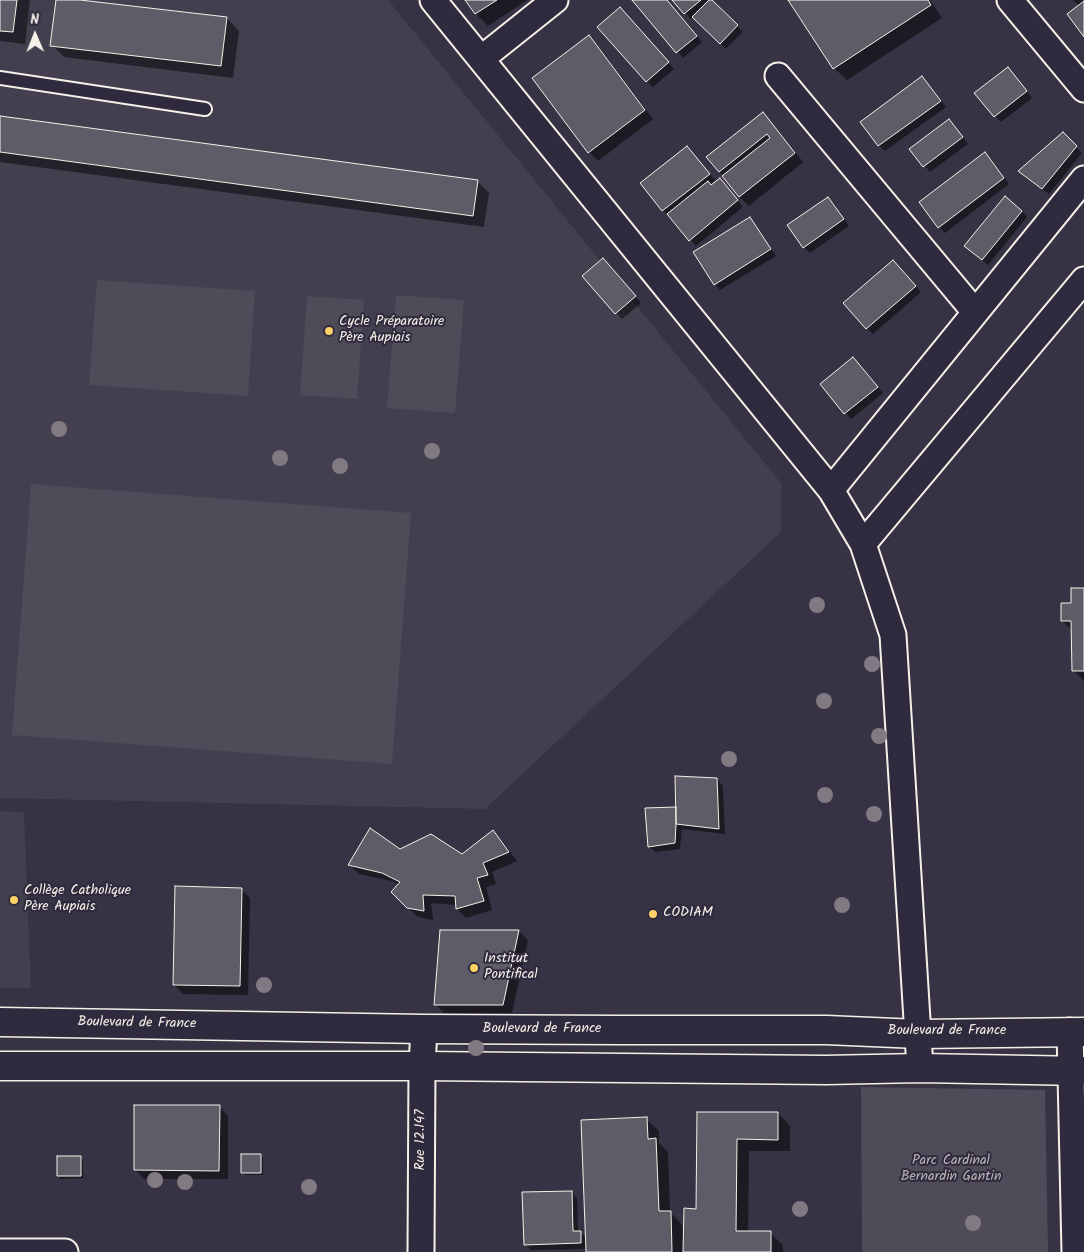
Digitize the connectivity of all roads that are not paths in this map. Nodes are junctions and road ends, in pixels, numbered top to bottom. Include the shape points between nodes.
1 (433, 0) edge
2 (555, 0) edge
3 (1010, 0) edge
4 (481, 59) junction
5 (778, 76) dead end
6 (0, 78) edge
7 (1084, 89) edge
8 (205, 109) dead end
9 (1084, 179) edge
10 (1084, 280) edge
11 (975, 312) junction
12 (831, 490) junction
13 (863, 544) junction
14 (0, 1022) edge
15 (424, 1029) junction
16 (1077, 1031) edge
17 (918, 1034) junction
18 (0, 1066) edge
19 (422, 1066) junction
20 (920, 1068) junction
21 (1078, 1071) edge
22 (0, 1252) edge
23 (65, 1252) edge
24 (421, 1252) edge
25 (1075, 1252) edge

1 - 4 street
2 - 4 street
3 - 7 street
4 - 12 street
5 - 11 street
6 - 8 lane
9 - 11 street
10 - 13 street
11 - 12 street
12 - 13 street
13 - 17 street via 893,635
14 - 15 street, Boulevard de France
15 - 17 street, Boulevard de France via 826,1030
15 - 19 street, Rue 12.147
16 - 17 street, Boulevard de France
16 - 21 street
17 - 20 street
18 - 19 street
19 - 20 street
19 - 24 street, Rue 12.147
20 - 21 street
21 - 25 street
22 - 23 street

